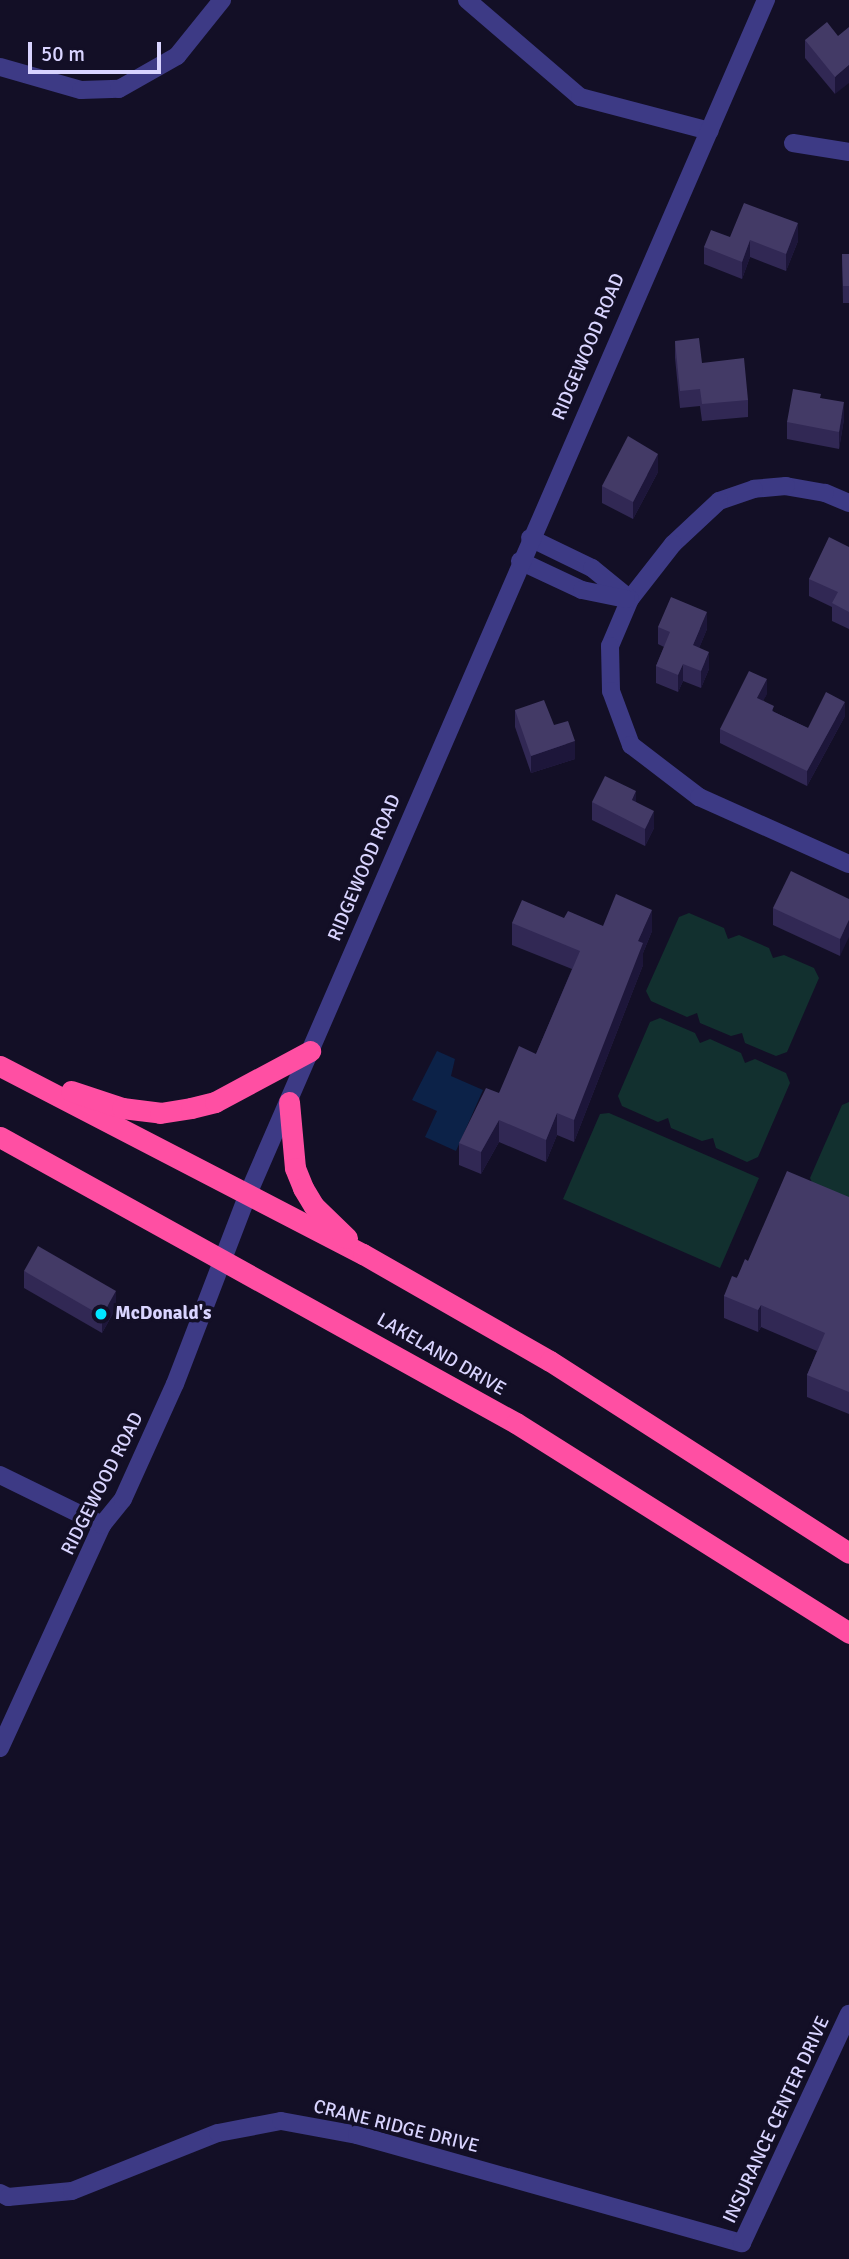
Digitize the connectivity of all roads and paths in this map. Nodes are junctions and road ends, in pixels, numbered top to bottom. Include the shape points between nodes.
1 (222, 0) edge
2 (467, 0) edge
3 (766, 0) edge
4 (0, 67) edge
5 (710, 131) junction
6 (793, 143) dead end
7 (849, 152) edge
8 (849, 503) edge
9 (530, 538) junction
10 (520, 561) junction
11 (629, 599) junction
12 (849, 864) edge
13 (310, 1051) junction
14 (2, 1068) edge
15 (289, 1102) junction
16 (0, 1137) edge
17 (248, 1194) junction
18 (363, 1254) junction
19 (223, 1258) junction
20 (0, 1475) edge
21 (102, 1525) junction
22 (849, 1553) edge
23 (849, 1633) edge
24 (0, 1748) edge
25 (849, 2014) edge
26 (0, 2193) edge
27 (742, 2243) joint

1 - 4 street via 177,56 119,89 80,90
2 - 5 street via 580,97
3 - 5 street, RIDGEWOOD ROAD
5 - 9 street, RIDGEWOOD ROAD
6 - 7 street
8 - 11 street via 786,486 754,489 719,501 673,544
9 - 10 street, RIDGEWOOD ROAD
9 - 11 street via 593,568
10 - 11 street via 582,590
10 - 13 street, RIDGEWOOD ROAD
11 - 12 street via 610,646 611,691 631,745 699,797
13 - 14 highway via 215,1102 160,1113 122,1108
13 - 15 street, RIDGEWOOD ROAD
14 - 17 highway
15 - 17 street, RIDGEWOOD ROAD
15 - 18 highway via 295,1168 303,1188 314,1206
16 - 19 highway, LAKELAND DRIVE
17 - 18 highway
17 - 19 street, RIDGEWOOD ROAD
18 - 22 highway via 562,1368
19 - 21 street, RIDGEWOOD ROAD via 139,1464 123,1499
19 - 23 highway, LAKELAND DRIVE via 516,1423
20 - 21 street
21 - 24 street, RIDGEWOOD ROAD
25 - 27 street, INSURANCE CENTER DRIVE
26 - 27 street, CRANE RIDGE DRIVE via 8,2197 72,2191 218,2133 281,2121 357,2135

